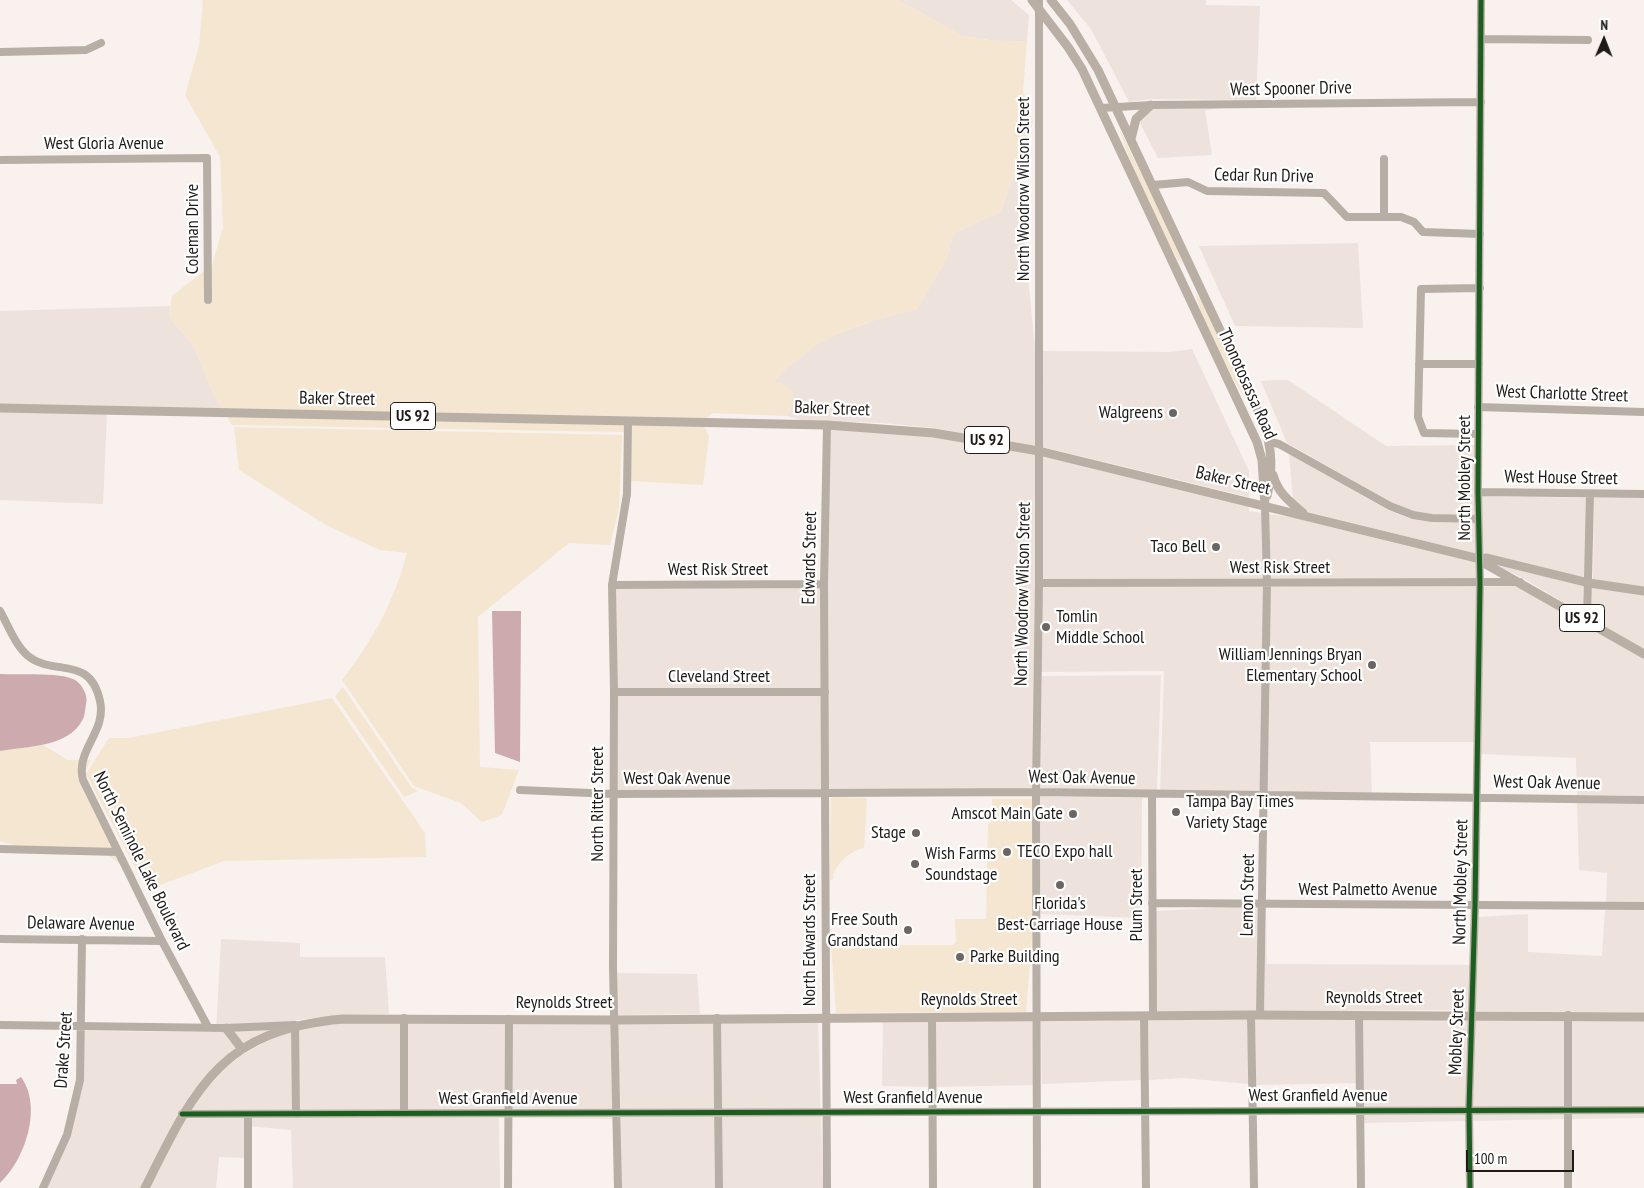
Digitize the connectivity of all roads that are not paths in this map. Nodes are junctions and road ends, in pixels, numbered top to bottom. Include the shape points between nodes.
1 (1032, 0) edge
2 (1051, 0) edge
3 (1481, 0) edge
4 (1039, 4) edge
5 (1481, 39) junction
6 (1588, 40) dead end
7 (101, 43) dead end
8 (0, 52) edge
9 (1481, 102) junction
10 (1151, 105) junction
11 (1116, 106) junction
12 (1101, 108) junction
13 (1131, 139) junction
14 (207, 158) joint
15 (1384, 159) dead end
16 (0, 160) edge
17 (1153, 185) junction
18 (1384, 217) junction
19 (1480, 234) junction
20 (1480, 288) junction
21 (208, 300) dead end
22 (1419, 364) junction
23 (1479, 364) junction
24 (1478, 407) junction
25 (0, 408) edge
26 (1644, 412) edge
27 (628, 421) junction
28 (1248, 423) junction
29 (827, 425) junction
30 (1478, 434) junction
31 (1270, 442) junction
32 (1040, 451) junction
33 (1262, 460) junction
34 (1272, 472) junction
35 (1478, 492) junction
36 (1590, 494) junction
37 (1644, 494) edge
38 (1265, 506) junction
39 (1307, 515) junction
40 (1478, 519) junction
41 (1480, 559) junction
42 (1520, 582) junction
43 (1039, 583) junction
44 (1267, 583) junction
45 (1480, 583) junction
46 (1589, 583) junction
47 (824, 584) junction
48 (612, 585) junction
49 (1644, 591) edge
50 (0, 610) edge
51 (1587, 622) junction
52 (1644, 654) edge
53 (614, 692) junction
54 (825, 692) junction
55 (520, 790) dead end
56 (1036, 792) junction
57 (826, 793) junction
58 (613, 794) junction
59 (1152, 794) junction
60 (1264, 795) junction
61 (1476, 797) junction
62 (1644, 800) edge
63 (0, 849) edge
64 (118, 852) junction
65 (1152, 903) junction
66 (1263, 904) junction
67 (1475, 905) junction
68 (1644, 906) edge
69 (0, 939) edge
70 (82, 939) junction
71 (162, 940) junction
72 (1473, 956) joint
73 (1256, 1015) junction
74 (1359, 1015) junction
75 (1470, 1015) junction
76 (1149, 1016) junction
77 (1568, 1016) junction
78 (825, 1017) junction
79 (932, 1017) junction
80 (1038, 1017) junction
81 (1644, 1017) edge
82 (404, 1018) junction
83 (717, 1018) junction
84 (509, 1019) junction
85 (613, 1020) junction
86 (0, 1025) edge
87 (295, 1025) junction
88 (82, 1026) junction
89 (208, 1027) junction
90 (226, 1028) junction
91 (242, 1049) junction
92 (1469, 1109) junction
93 (1038, 1110) junction
94 (1145, 1110) junction
95 (1253, 1110) junction
96 (1360, 1110) junction
97 (1568, 1110) junction
98 (1644, 1110) edge
99 (932, 1111) junction
100 (826, 1112) junction
101 (404, 1113) junction
102 (618, 1113) junction
103 (718, 1113) junction
104 (182, 1114) junction
105 (296, 1114) junction
106 (508, 1114) junction
107 (248, 1115) junction
108 (43, 1188) edge
109 (145, 1188) edge
110 (248, 1188) edge
111 (508, 1188) edge
112 (618, 1188) edge
113 (719, 1188) edge
114 (827, 1188) edge
115 (933, 1188) edge
116 (1037, 1188) edge
117 (1146, 1188) edge
118 (1254, 1188) edge
119 (1362, 1188) edge
120 (1470, 1188) edge
121 (1568, 1188) edge

1 - 4 main road, Thonotosassa Road
2 - 11 main road, Thonotosassa Road via 1084,47
3 - 5 street, North Mobley Street
4 - 12 main road, Thonotosassa Road via 1068,46
4 - 32 street, North Woodrow Wilson Street
5 - 6 street
5 - 9 street, North Mobley Street
7 - 8 street via 86,50
9 - 10 street, West Spooner Drive
9 - 19 street, North Mobley Street
10 - 11 street, West Spooner Drive
10 - 13 main road via 1136,119
11 - 12 street, West Spooner Drive
11 - 13 main road, Thonotosassa Road
12 - 28 main road, Thonotosassa Road
13 - 17 main road, Thonotosassa Road
14 - 16 street, West Gloria Avenue
14 - 21 street, Coleman Drive
15 - 18 street
17 - 18 street, Cedar Run Drive via 1188,182 1206,191 1324,193 1344,215
17 - 31 main road, Thonotosassa Road
18 - 19 street, Cedar Run Drive via 1407,218 1423,232
19 - 20 street, North Mobley Street
20 - 22 street via 1421,289
20 - 23 street, North Mobley Street
22 - 23 street
22 - 30 street via 1418,417 1424,433
23 - 24 street, North Mobley Street
24 - 26 street, West Charlotte Street
24 - 30 street, North Mobley Street
25 - 27 main road, Baker Street / US 92
27 - 29 main road, Baker Street / US 92
27 - 48 street, North Ritter Street via 626,508
28 - 31 main road
28 - 33 main road, Thonotosassa Road
29 - 32 main road, Baker Street / US 92 via 934,433
29 - 47 street, Edwards Street
30 - 35 street, North Mobley Street
31 - 33 main road
31 - 34 main road, Thonotosassa Road
31 - 40 street via 1405,512 1432,518
32 - 38 main road, Baker Street / US 92
32 - 43 street, North Woodrow Wilson Street
33 - 38 main road, Thonotosassa Road
34 - 38 main road, Thonotosassa Road
34 - 39 main road via 1285,498
35 - 36 street, West House Street
35 - 40 street, North Mobley Street
36 - 37 street, West House Street
36 - 46 street
38 - 39 main road, Baker Street / US 92
38 - 44 street, Lemon Street
39 - 41 main road, Baker Street / US 92
40 - 41 street, North Mobley Street
41 - 42 main road, US 92
41 - 45 street, North Mobley Street
41 - 46 main road, Baker Street / US 92
42 - 45 street, West Risk Street
42 - 51 main road, US 92
43 - 44 street, West Risk Street
43 - 56 street, North Woodrow Wilson Street
44 - 45 street, West Risk Street
44 - 60 street, Lemon Street
45 - 61 street, North Mobley Street
46 - 49 main road, Baker Street / US 92
46 - 51 street
47 - 48 street, West Risk Street
47 - 54 street, Edwards Street
48 - 53 street, North Ritter Street
50 - 64 street, North Seminole Lake Boulevard via 15,640 29,657 82,672 95,685 100,700 101,722 80,769
51 - 52 main road, US 92
53 - 54 street, Cleveland Street
53 - 58 street, North Ritter Street
54 - 57 street, North Edwards Street
55 - 58 street, West Oak Avenue
56 - 57 street, West Oak Avenue
56 - 59 street, West Oak Avenue
56 - 80 street, North Woodrow Wilson Street
57 - 58 street, West Oak Avenue
57 - 78 street, North Edwards Street
58 - 85 street, North Ritter Street
59 - 60 street, West Oak Avenue
59 - 65 street, Plum Street
60 - 61 street, West Oak Avenue
60 - 66 street, Lemon Street
61 - 62 street, West Oak Avenue
61 - 67 street, North Mobley Street
63 - 64 street
64 - 71 street, North Seminole Lake Boulevard
65 - 66 street, West Palmetto Avenue
65 - 76 street, Plum Street
66 - 67 street, West Palmetto Avenue
66 - 73 street, Lemon Street
67 - 68 street, West Palmetto Avenue
67 - 72 street, North Mobley Street
69 - 70 street, Delaware Avenue
70 - 71 street, Delaware Avenue
70 - 88 street, Drake Street
71 - 89 street, North Seminole Lake Boulevard
72 - 75 street, Mobley Street
73 - 74 main road, Reynolds Street
73 - 76 main road, Reynolds Street
73 - 95 street, Lemon Street
74 - 75 main road, Reynolds Street
74 - 96 street
75 - 77 main road, Reynolds Street
75 - 92 street, Mobley Street
76 - 80 main road, Reynolds Street
76 - 94 street, Plum Street
77 - 81 main road, Reynolds Street
77 - 97 street
78 - 79 main road, Reynolds Street
78 - 83 main road, Reynolds Street
78 - 100 street, North Edwards Street
79 - 80 main road, Reynolds Street
79 - 99 street
80 - 93 street, North Woodrow Wilson Street
82 - 84 main road, Reynolds Street
82 - 87 main road, Reynolds Street via 342,1019
82 - 101 street
83 - 85 main road, Reynolds Street
83 - 103 street
84 - 85 main road, Reynolds Street
84 - 106 street
85 - 102 street, North Ritter Street
86 - 88 street, Reynolds Street
87 - 90 street, Reynolds Street
87 - 91 main road, Reynolds Street
87 - 105 street
88 - 89 street, Reynolds Street
88 - 108 street, Drake Street via 80,1080 67,1135
89 - 90 street, Reynolds Street
90 - 91 main road
91 - 104 main road, Reynolds Street via 202,1085
92 - 96 street, West Granfield Avenue
92 - 97 street, West Granfield Avenue
92 - 120 street
93 - 94 street, West Granfield Avenue
93 - 99 street, West Granfield Avenue
93 - 116 street, North Woodrow Wilson Street
94 - 95 street, West Granfield Avenue
94 - 117 street, Plum Street
95 - 96 street, West Granfield Avenue
95 - 118 street, Lemon Street
96 - 119 street
97 - 98 street, West Granfield Avenue
97 - 121 street
99 - 100 street, West Granfield Avenue
99 - 115 street
100 - 103 street, West Granfield Avenue
100 - 114 street, North Edwards Street
101 - 105 street, West Granfield Avenue
101 - 106 street, West Granfield Avenue
102 - 103 street, West Granfield Avenue
102 - 106 street, West Granfield Avenue
102 - 112 street, North Ritter Street
103 - 113 street
104 - 107 street, West Granfield Avenue
104 - 109 main road, Reynolds Street
105 - 107 street, West Granfield Avenue
106 - 111 street
107 - 110 street

